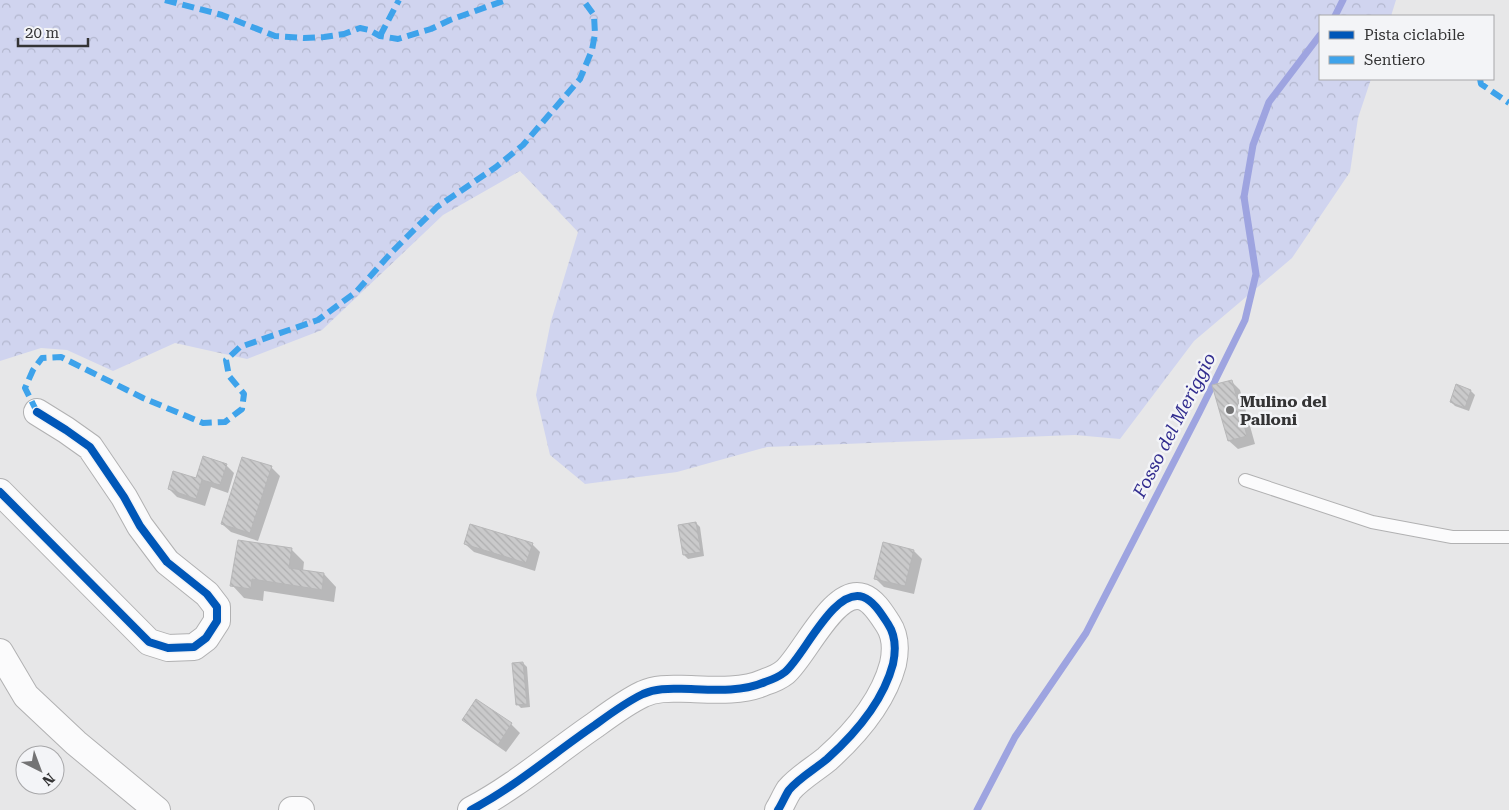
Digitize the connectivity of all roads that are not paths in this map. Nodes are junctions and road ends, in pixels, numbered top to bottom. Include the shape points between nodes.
1 (37, 412) dead end
2 (1245, 480) dead end
3 (0, 492) edge
4 (1509, 537) edge
5 (0, 652) edge
6 (158, 810) edge
7 (292, 810) edge
8 (301, 810) edge
9 (471, 810) edge
10 (778, 810) edge

1 - 3 street via 90,447 167,562 207,594 217,607 217,621 206,638 194,647 168,648 149,642
2 - 4 lane via 1372,522 1452,537
5 - 6 street via 26,696
7 - 8 street
9 - 10 street via 643,694 661,688 749,688 785,672 842,600 863,597 871,602 890,627 896,642 893,664 882,692 871,712 828,758 789,790

